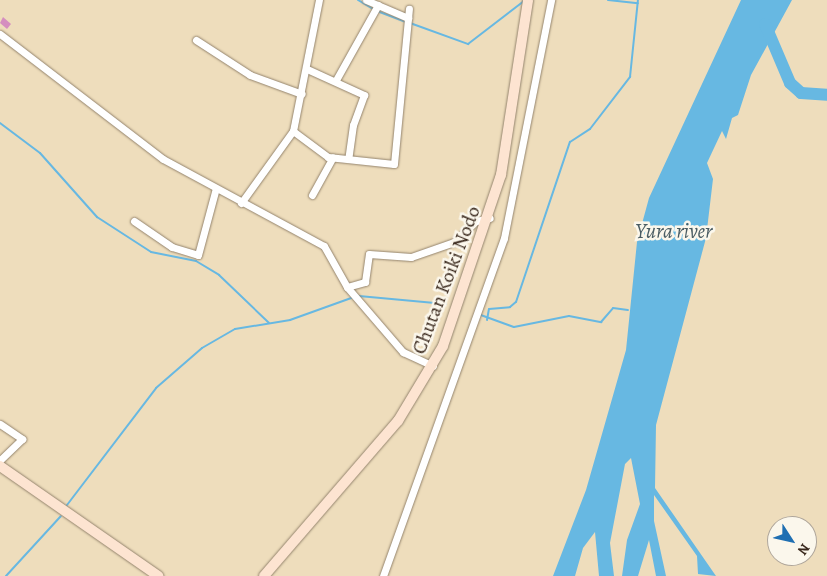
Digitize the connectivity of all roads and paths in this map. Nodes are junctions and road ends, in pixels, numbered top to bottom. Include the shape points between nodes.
1 (319, 0) edge
2 (366, 0) edge
3 (528, 0) edge
4 (551, 0) edge
5 (378, 5) junction
6 (409, 9) dead end
7 (408, 18) junction
8 (0, 34) edge
9 (196, 40) dead end
10 (307, 69) junction
11 (336, 80) junction
12 (302, 94) junction
13 (293, 131) junction
14 (333, 157) junction
15 (348, 159) junction
16 (216, 188) junction
17 (312, 195) dead end
18 (241, 203) junction
19 (490, 218) junction
20 (134, 221) dead end
21 (349, 290) junction
22 (432, 366) junction
23 (0, 424) edge
24 (0, 460) edge
25 (0, 466) edge
26 (158, 576) edge
27 (264, 576) edge
28 (384, 576) edge

1 - 10 street
2 - 5 street
3 - 19 street, Chutan Koiki Nodo via 503,166
4 - 28 street via 504,238
5 - 7 street
5 - 11 street
6 - 7 street
7 - 15 street via 394,164
8 - 16 street via 163,159
9 - 12 street via 250,75
10 - 11 street
10 - 12 street
11 - 15 street via 364,95 353,125
12 - 13 street
13 - 14 street
13 - 18 street
14 - 15 street
14 - 17 street
16 - 18 street
16 - 20 street via 198,255 172,247
18 - 21 street via 324,246
19 - 21 street via 476,221 454,242 411,257 369,254 365,282
19 - 22 street, Chutan Koiki Nodo
21 - 22 street via 403,352
22 - 27 street, Chutan Koiki Nodo via 398,421
23 - 24 street via 22,439
25 - 26 street

